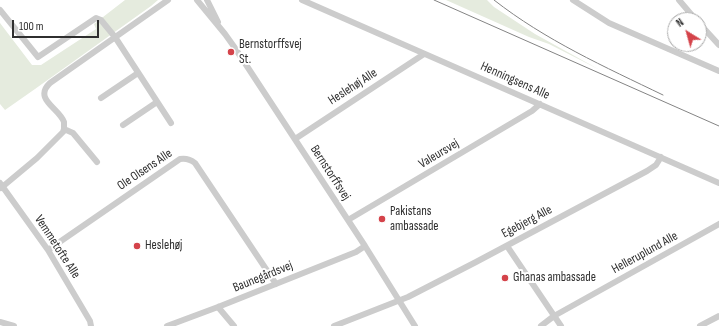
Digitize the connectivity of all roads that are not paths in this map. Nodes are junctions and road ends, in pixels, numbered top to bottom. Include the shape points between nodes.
1 (168, 0) edge
2 (197, 0) edge
3 (207, 0) edge
4 (302, 0) edge
5 (573, 0) edge
6 (678, 0) edge
7 (0, 10) edge
8 (689, 12) edge
9 (707, 32) edge
10 (225, 34) junction
11 (115, 38) junction
12 (719, 45) edge
13 (424, 54) junction
14 (719, 72) edge
15 (138, 73) junction
16 (101, 98) dead end
17 (157, 102) junction
18 (540, 104) junction
19 (171, 123) dead end
20 (123, 125) dead end
21 (64, 129) junction
22 (295, 139) junction
23 (661, 157) junction
24 (97, 162) dead end
25 (719, 183) edge
26 (1, 186) edge
27 (348, 220) junction
28 (719, 224) edge
29 (365, 246) junction
30 (507, 246) junction
31 (48, 250) junction
32 (276, 284) junction
33 (399, 301) junction
34 (218, 307) junction
35 (554, 316) junction
36 (719, 316) edge
37 (0, 322) edge
38 (14, 326) edge
39 (91, 326) edge
40 (166, 326) edge
41 (234, 326) edge
42 (334, 326) edge
43 (415, 326) edge
44 (541, 326) edge
45 (561, 326) edge
46 (700, 326) edge

1 - 11 street
2 - 10 street, Bernstorffsvej
3 - 10 street, Bernstorffsvej
4 - 13 street, Henningsens Alle
5 - 14 street via 609,23
6 - 8 street
7 - 11 street via 38,57 96,18 102,20
9 - 12 street
10 - 22 street, Bernstorffsvej
11 - 15 street
11 - 21 street via 50,82 44,90 46,99 64,122
13 - 18 street, Henningsens Alle
13 - 22 street, Heslehøj Alle
15 - 16 street
15 - 17 street
17 - 19 street
17 - 20 street
18 - 23 street, Henningsens Alle
18 - 27 street, Valeursvej
21 - 24 street via 73,133
21 - 26 street via 36,158
22 - 27 street, Bernstorffsvej
23 - 25 street, Henningsens Alle
23 - 30 street, Egebjerg Alle via 656,165 647,171
26 - 31 street, Vemmetofte Alle
27 - 29 street, Bernstorffsvej
28 - 35 street, Helleruplund Alle
29 - 32 street, Baunegårdsvej
29 - 33 street, Bernstorffsvej
30 - 33 street, Egebjerg Alle
30 - 35 street
31 - 32 street, Ole Olsens Alle via 185,158 195,163
31 - 39 street, Vemmetofte Alle
32 - 34 street, Baunegårdsvej
33 - 42 street, Egebjerg Alle
33 - 43 street, Bernstorffsvej
34 - 40 street, Baunegårdsvej
34 - 41 street
35 - 44 street, Helleruplund Alle
35 - 45 street
36 - 46 street
37 - 38 street

